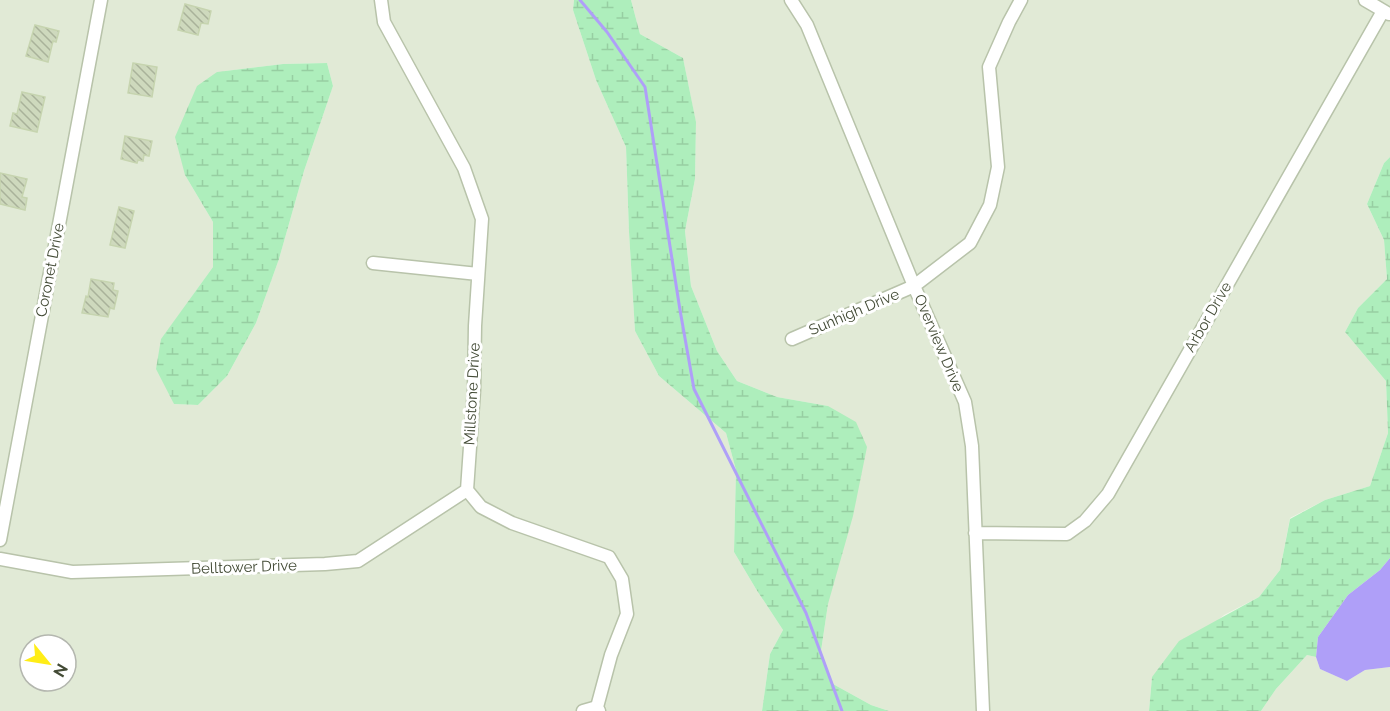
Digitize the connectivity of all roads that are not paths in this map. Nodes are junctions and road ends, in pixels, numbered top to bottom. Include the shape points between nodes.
1 (101, 0) edge
2 (381, 0) edge
3 (791, 0) edge
4 (1021, 0) edge
5 (1365, 0) edge
6 (1387, 13) edge
7 (373, 263) dead end
8 (478, 274) junction
9 (914, 286) junction
10 (792, 339) dead end
11 (467, 490) junction
12 (975, 532) junction
13 (0, 540) edge
14 (0, 559) edge
15 (598, 709) edge
16 (583, 711) edge
17 (983, 711) edge

1 - 13 street, Coronet Drive
2 - 8 street, Millstone Drive via 384,22 464,168 482,219
3 - 9 street, Overview Drive via 807,25
4 - 9 street, Sunhigh Drive via 989,67 998,167 990,205 970,243
5 - 6 street
6 - 12 street, Arbor Drive via 1108,494 1085,521 1067,534
7 - 8 street
8 - 11 street, Millstone Drive
9 - 10 street, Sunhigh Drive
9 - 12 street, Overview Drive via 964,402 972,446
11 - 14 street, Belltower Drive via 358,561 72,572
11 - 15 street via 481,507 512,523 609,557 622,579 627,614 611,656
12 - 17 street, Overview Drive
15 - 16 street

